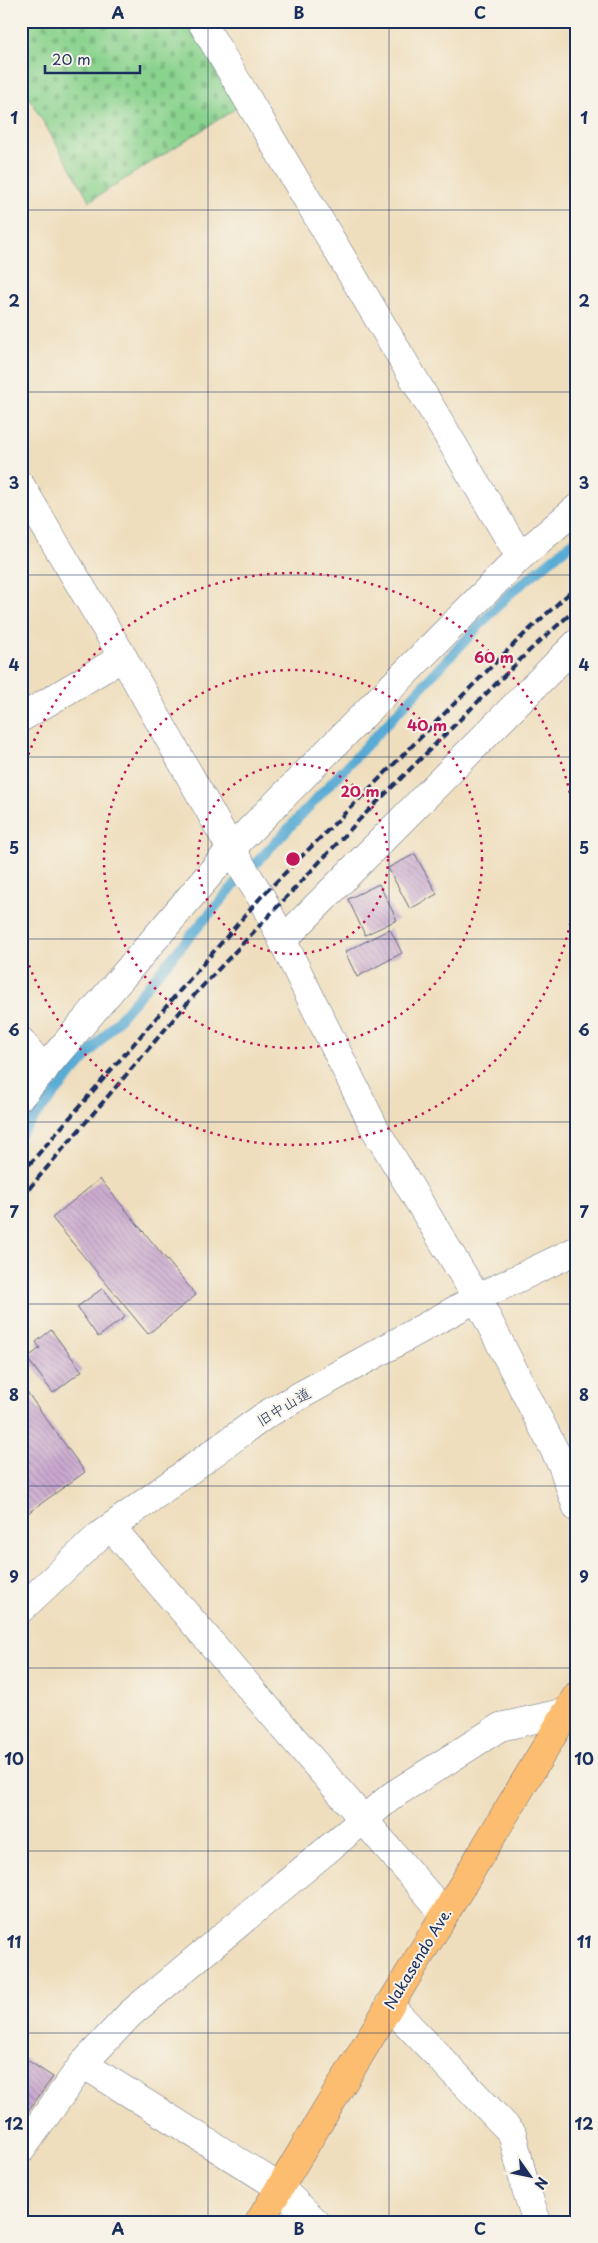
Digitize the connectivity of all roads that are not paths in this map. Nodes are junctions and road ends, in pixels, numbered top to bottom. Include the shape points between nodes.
1 (201, 21) edge
2 (21, 486) edge
3 (577, 508) edge
4 (520, 557) junction
5 (575, 651) edge
6 (123, 657) junction
7 (21, 718) edge
8 (231, 849) junction
9 (283, 940) junction
10 (21, 1041) edge
11 (44, 1070) junction
12 (21, 1096) edge
13 (577, 1250) edge
14 (476, 1298) junction
15 (577, 1508) edge
16 (111, 1527) junction
17 (21, 1609) edge
18 (571, 1704) edge
19 (362, 1821) junction
20 (444, 1914) junction
21 (389, 2005) junction
22 (83, 2064) junction
23 (21, 2150) edge
24 (279, 2188) junction
25 (258, 2222) edge
26 (316, 2222) edge
27 (537, 2222) edge

1 - 4 street
2 - 6 street
3 - 4 street
4 - 8 street
5 - 9 street
6 - 7 street
6 - 8 street
8 - 9 street
8 - 11 street
9 - 14 street via 375,1128
10 - 11 street
11 - 12 street
13 - 14 street, 旧中山道
14 - 15 street via 562,1465
14 - 16 street, 旧中山道 via 267,1414
16 - 17 street, 旧中山道
16 - 19 street
18 - 19 street via 500,1727 393,1795
18 - 20 highway, Nakasendo Ave.
19 - 20 street
19 - 22 street via 130,2014
20 - 21 highway, Nakasendo Ave.
21 - 24 highway, Nakasendo Ave.
21 - 27 street via 512,2133
22 - 23 street
22 - 24 street
24 - 25 highway, Nakasendo Ave.
24 - 26 street

